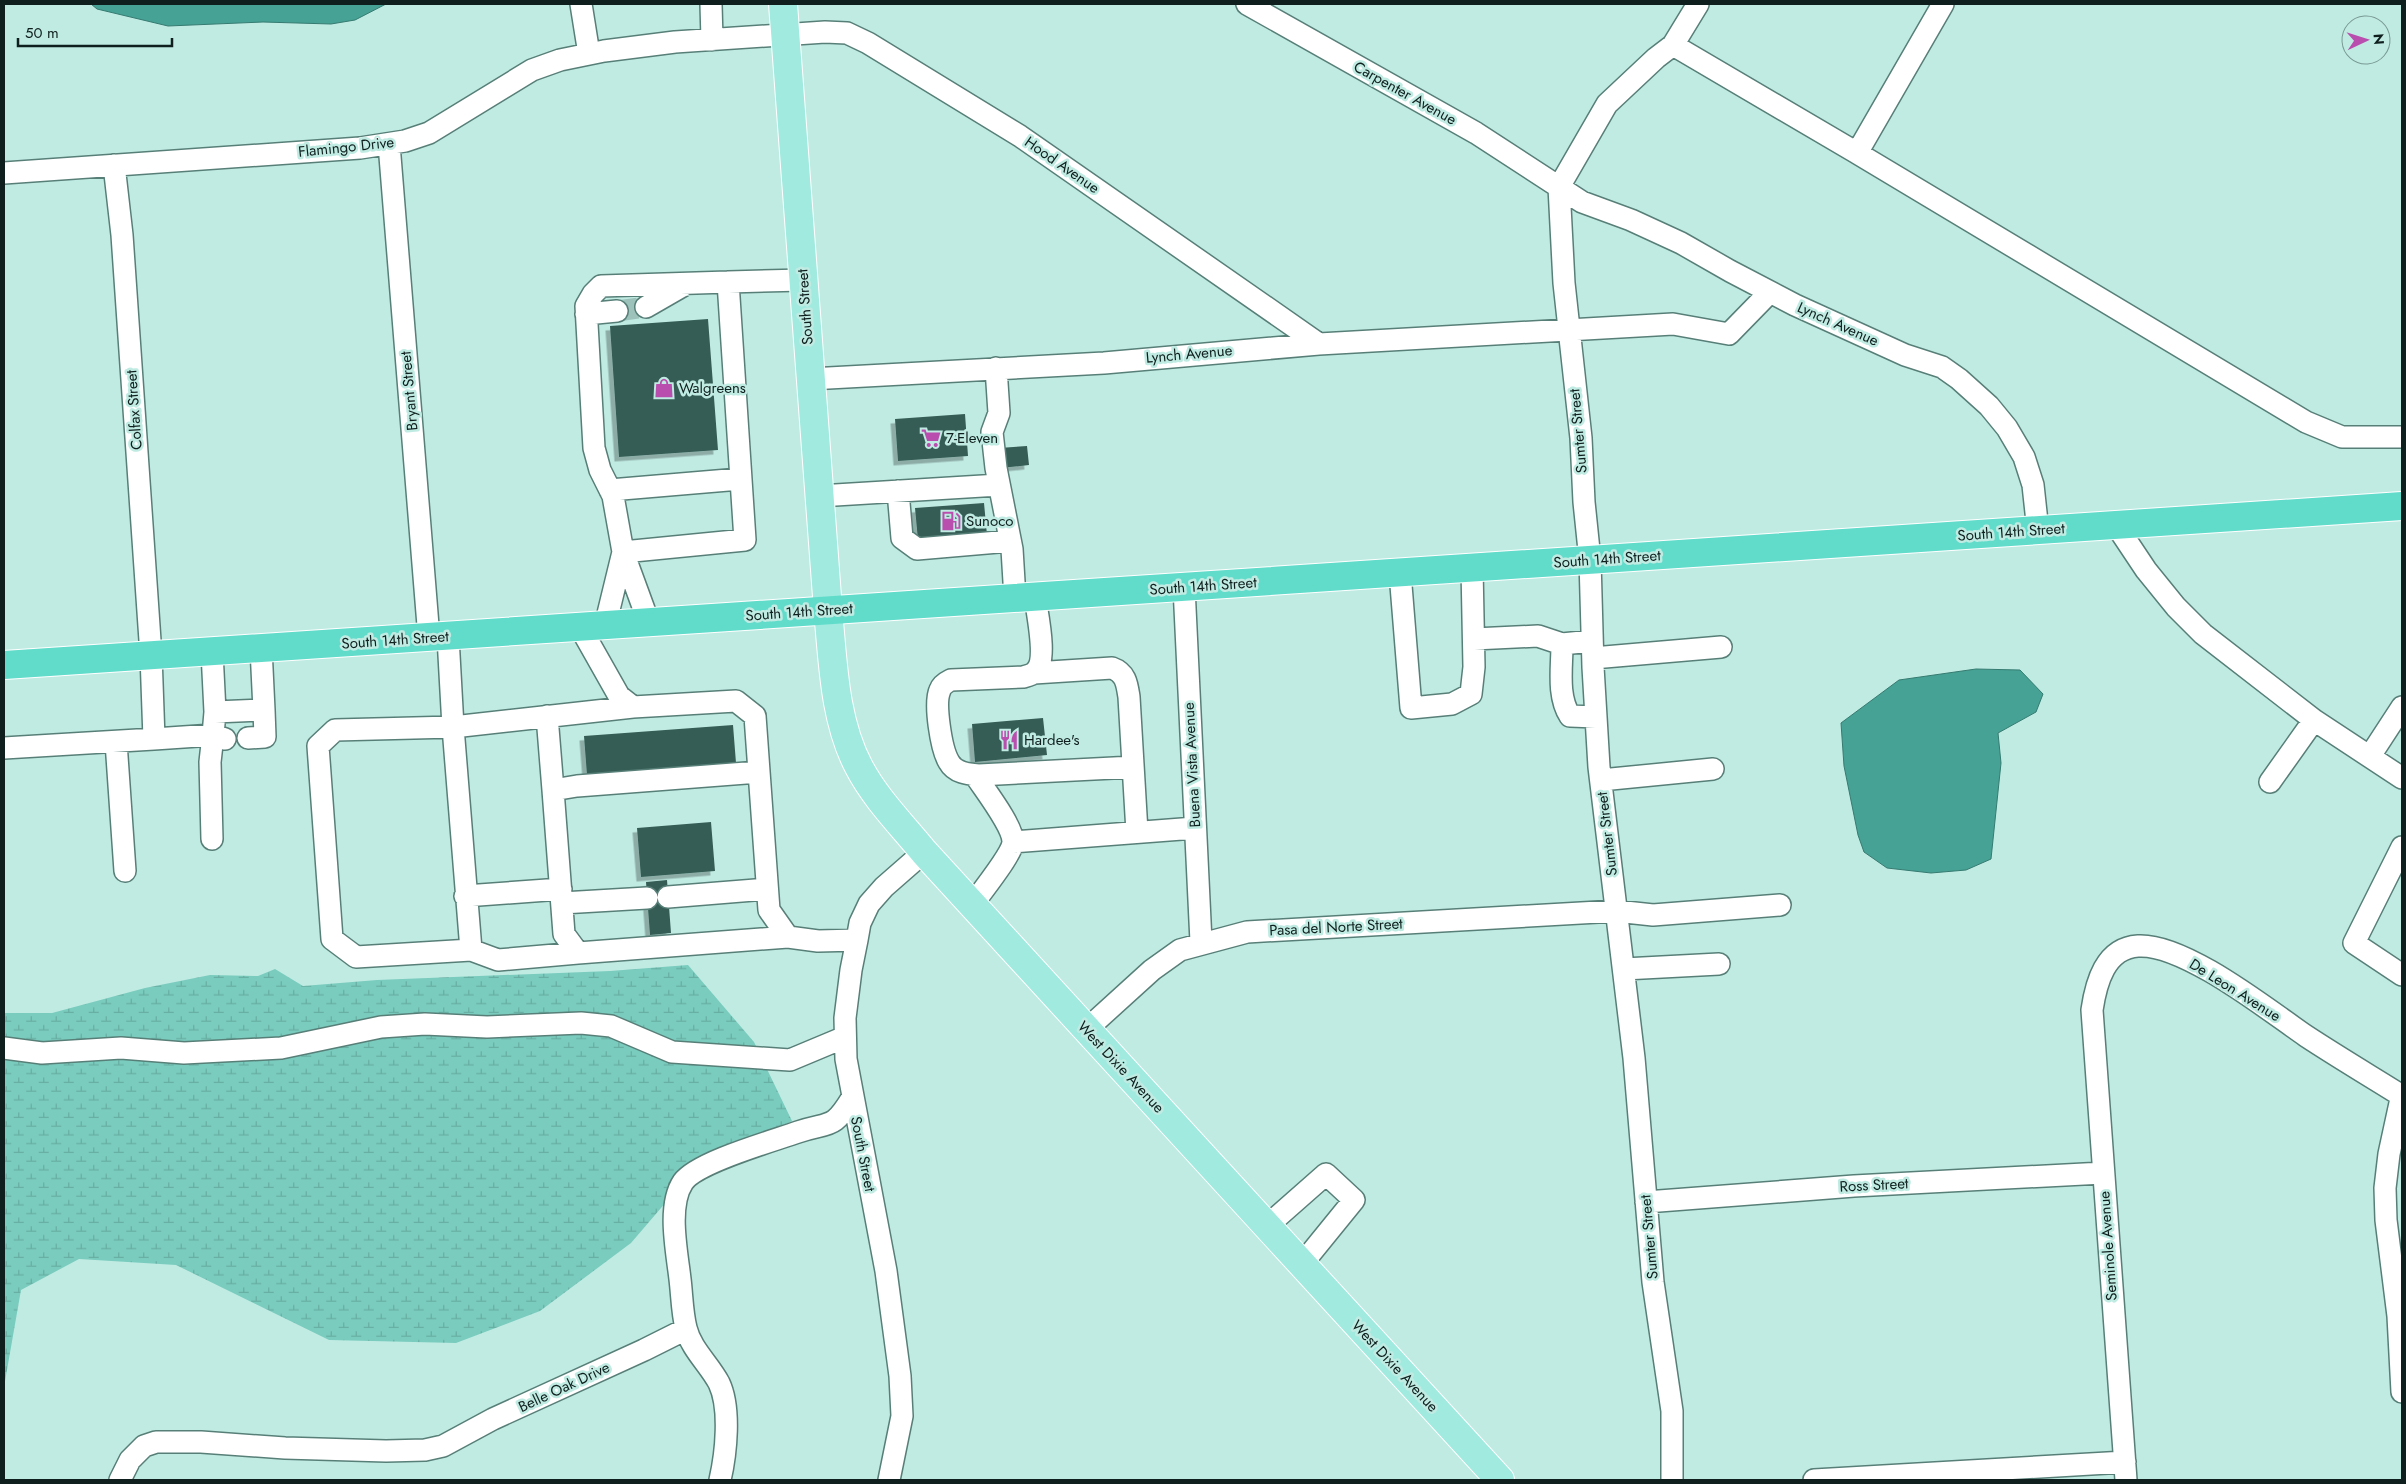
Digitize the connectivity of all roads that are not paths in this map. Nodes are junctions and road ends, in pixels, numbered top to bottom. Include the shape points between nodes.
1 (581, 4) edge
2 (711, 4) edge
3 (784, 4) edge
4 (1247, 4) edge
5 (1698, 4) edge
6 (1943, 4) edge
7 (786, 36) junction
8 (712, 40) junction
9 (1673, 45) junction
10 (589, 54) junction
11 (389, 144) junction
12 (1857, 153) junction
13 (114, 165) junction
14 (4, 173) edge
15 (1559, 187) junction
16 (803, 280) junction
17 (728, 282) junction
18 (688, 283) junction
19 (1770, 292) junction
20 (646, 307) tunnel mouth
21 (617, 310) tunnel mouth
22 (586, 314) junction
23 (1568, 331) junction
24 (1319, 344) junction
25 (996, 368) junction
26 (810, 379) junction
27 (2402, 437) edge
28 (740, 479) junction
29 (999, 485) junction
30 (610, 490) junction
31 (898, 491) junction
32 (818, 496) junction
33 (2402, 506) edge
34 (2116, 525) junction
35 (2038, 531) junction
36 (1010, 541) junction
37 (623, 552) junction
38 (1590, 560) junction
39 (1472, 568) junction
40 (1400, 573) junction
41 (1184, 587) junction
42 (1025, 597) junction
43 (828, 610) junction
44 (649, 623) junction
45 (593, 626) junction
46 (438, 637) junction
47 (1474, 639) junction
48 (1562, 644) junction
49 (1721, 647) dead end
50 (261, 648) junction
51 (1593, 649) junction
52 (212, 652) junction
53 (151, 655) junction
54 (4, 665) edge
55 (1034, 673) junction
56 (633, 707) junction
57 (2402, 707) edge
58 (264, 710) junction
59 (214, 712) junction
60 (547, 716) junction
61 (1596, 717) junction
62 (2314, 720) junction
63 (453, 727) junction
64 (219, 737) junction
65 (248, 738) dead end
66 (154, 739) junction
67 (116, 742) junction
68 (4, 748) edge
69 (2370, 756) junction
70 (1133, 767) junction
71 (1714, 769) dead end
72 (759, 772) junction
73 (975, 775) junction
74 (2402, 778) edge
75 (1601, 780) junction
76 (2270, 782) dead end
77 (554, 790) junction
78 (1195, 828) junction
79 (1137, 832) junction
80 (212, 839) dead end
81 (1013, 842) junction
82 (2402, 847) edge
83 (924, 852) junction
84 (125, 871) dead end
85 (767, 889) junction
86 (465, 896) junction
87 (561, 896) junction
88 (972, 905) junction
89 (1780, 906) dead end
90 (1616, 912) junction
91 (788, 937) junction
92 (857, 940) junction
93 (1201, 942) junction
94 (471, 950) junction
95 (578, 953) junction
96 (1719, 964) dead end
97 (1624, 969) junction
98 (2402, 975) edge
99 (2092, 1012) joint
100 (1087, 1030) junction
101 (846, 1037) junction
102 (4, 1048) edge
103 (2402, 1096) edge
104 (852, 1098) junction
105 (2103, 1173) junction
106 (1646, 1202) junction
107 (1267, 1226) junction
108 (1302, 1264) junction
109 (686, 1329) junction
110 (2402, 1392) edge
111 (2126, 1471) edge
112 (1493, 1478) edge
113 (120, 1480) edge
114 (720, 1480) edge
115 (889, 1480) edge
116 (1672, 1480) edge
117 (1814, 1480) edge

1 - 10 street
2 - 8 street
3 - 7 main road, South Street
4 - 15 street, Carpenter Avenue via 1476,133
5 - 9 street
6 - 12 street
7 - 8 street, Flamingo Drive
7 - 16 main road, South Street
7 - 24 street, Hood Avenue via 825,32 847,34 868,43 1020,136
8 - 10 street, Flamingo Drive
9 - 12 street
9 - 15 street via 1607,104
10 - 11 street, Flamingo Drive via 532,70 429,133
11 - 13 street, Flamingo Drive
11 - 46 street, Bryant Street
12 - 27 street via 2306,422 2342,437
13 - 14 street, Flamingo Drive
13 - 53 street, Colfax Street via 122,235
15 - 19 street, Lynch Avenue via 1582,202 1682,243
15 - 23 street, Sumter Street
16 - 17 street
16 - 26 main road, South Street
17 - 18 street
17 - 28 street
18 - 20 street
18 - 22 street via 601,286 586,306
19 - 23 street, Lynch Avenue via 1729,334 1673,324
19 - 35 street, Lynch Avenue via 1905,355 1942,368 1981,399 2007,428 2024,457 2033,485
21 - 22 street
22 - 30 street via 594,448
23 - 24 street, Lynch Avenue
23 - 38 street, Sumter Street via 1581,438
24 - 25 street, Lynch Avenue
25 - 26 street, Lynch Avenue
25 - 29 street via 999,413 992,432
26 - 32 main road, South Street
28 - 30 street
28 - 37 street via 745,540
29 - 31 street
29 - 36 street
30 - 37 street via 618,514
31 - 32 street
31 - 36 street via 902,538 917,549
32 - 43 main road, South Street
33 - 34 highway, South 14th Street
34 - 35 highway, South 14th Street
34 - 62 street via 2146,570 2203,634
35 - 38 highway, South 14th Street
36 - 42 street
37 - 44 street
37 - 45 street
38 - 39 highway, South 14th Street
38 - 51 street, Sumter Street
39 - 40 highway, South 14th Street
39 - 47 street
40 - 41 highway, South 14th Street
40 - 47 street via 1411,708 1452,704 1471,694
41 - 42 highway, South 14th Street
41 - 78 street, Buena Vista Avenue
42 - 43 highway, South 14th Street
42 - 55 street via 1042,651 1040,664
43 - 44 highway, South 14th Street
43 - 83 main road, West Dixie Avenue via 834,675 847,738 863,774
44 - 45 highway, South 14th Street
45 - 46 highway, South 14th Street
45 - 56 street via 619,696
46 - 50 highway, South 14th Street
46 - 63 street, Bryant Street
47 - 48 street via 1538,636
48 - 51 street
48 - 61 street via 1564,706 1570,716
49 - 51 street
50 - 52 highway, South 14th Street
50 - 58 street
51 - 61 street, Sumter Street
52 - 53 highway, South 14th Street
52 - 59 street
53 - 54 highway, South 14th Street
53 - 66 street, Colfax Street
55 - 70 street via 1112,668 1120,671 1126,682
55 - 73 street via 1023,677 951,680 939,690 937,705 949,763 961,773
56 - 60 street
56 - 72 street via 736,701 755,716
57 - 69 street
58 - 59 street
58 - 65 street via 266,737
59 - 64 street
60 - 63 street
60 - 77 street
61 - 75 street, Sumter Street
62 - 69 street
62 - 76 street
63 - 86 street, Bryant Street
63 - 94 street via 335,730 318,746 332,939 356,957
64 - 66 street
64 - 80 street via 210,762
66 - 67 street
67 - 68 street
67 - 84 street
69 - 74 street
70 - 73 street
70 - 79 street
71 - 75 street
72 - 77 street
72 - 85 street
73 - 81 street via 1010,830
75 - 90 street, Sumter Street
77 - 87 street
78 - 79 street
78 - 93 street, Buena Vista Avenue
79 - 81 street
81 - 88 street
82 - 98 street via 2354,943
83 - 88 main road, West Dixie Avenue
83 - 92 street, South Street via 869,904 860,923
85 - 87 street via 658,897
85 - 91 street via 769,910
86 - 87 street
86 - 94 street, Bryant Street
87 - 95 street via 564,934
88 - 100 main road, West Dixie Avenue
89 - 90 street, Pasa del Norte Street via 1652,915
90 - 93 street, Pasa del Norte Street via 1247,932
90 - 97 street, Sumter Street
91 - 92 street via 818,941
91 - 95 street
92 - 101 street, South Street via 851,970
93 - 100 street, Pasa del Norte Street via 1180,950 1152,970
94 - 95 street via 498,960
96 - 97 street
97 - 106 street, Sumter Street
99 - 103 street, De Leon Avenue via 2100,974 2112,957 2121,950 2154,947 2177,954 2233,985
99 - 105 street, Seminole Avenue
100 - 107 main road, West Dixie Avenue
101 - 102 street via 790,1060 672,1052 611,1026 581,1023 487,1028 425,1024 381,1027 281,1048 184,1054 121,1048 42,1053
101 - 104 street, South Street
103 - 110 street via 2385,1188
104 - 109 street via 832,1123 722,1158 684,1181 674,1216
104 - 115 street, South Street via 886,1271 900,1376 902,1416
105 - 106 street, Ross Street via 1854,1186
105 - 111 street, Seminole Avenue
106 - 116 street, Sumter Street via 1653,1282 1672,1411
107 - 108 main road, West Dixie Avenue
107 - 108 street via 1326,1174 1354,1200
108 - 112 main road, West Dixie Avenue
109 - 113 street, Belle Oak Drive via 493,1419 443,1446 386,1451 156,1442 144,1446 130,1460
109 - 114 street via 724,1396 726,1415
111 - 117 street

